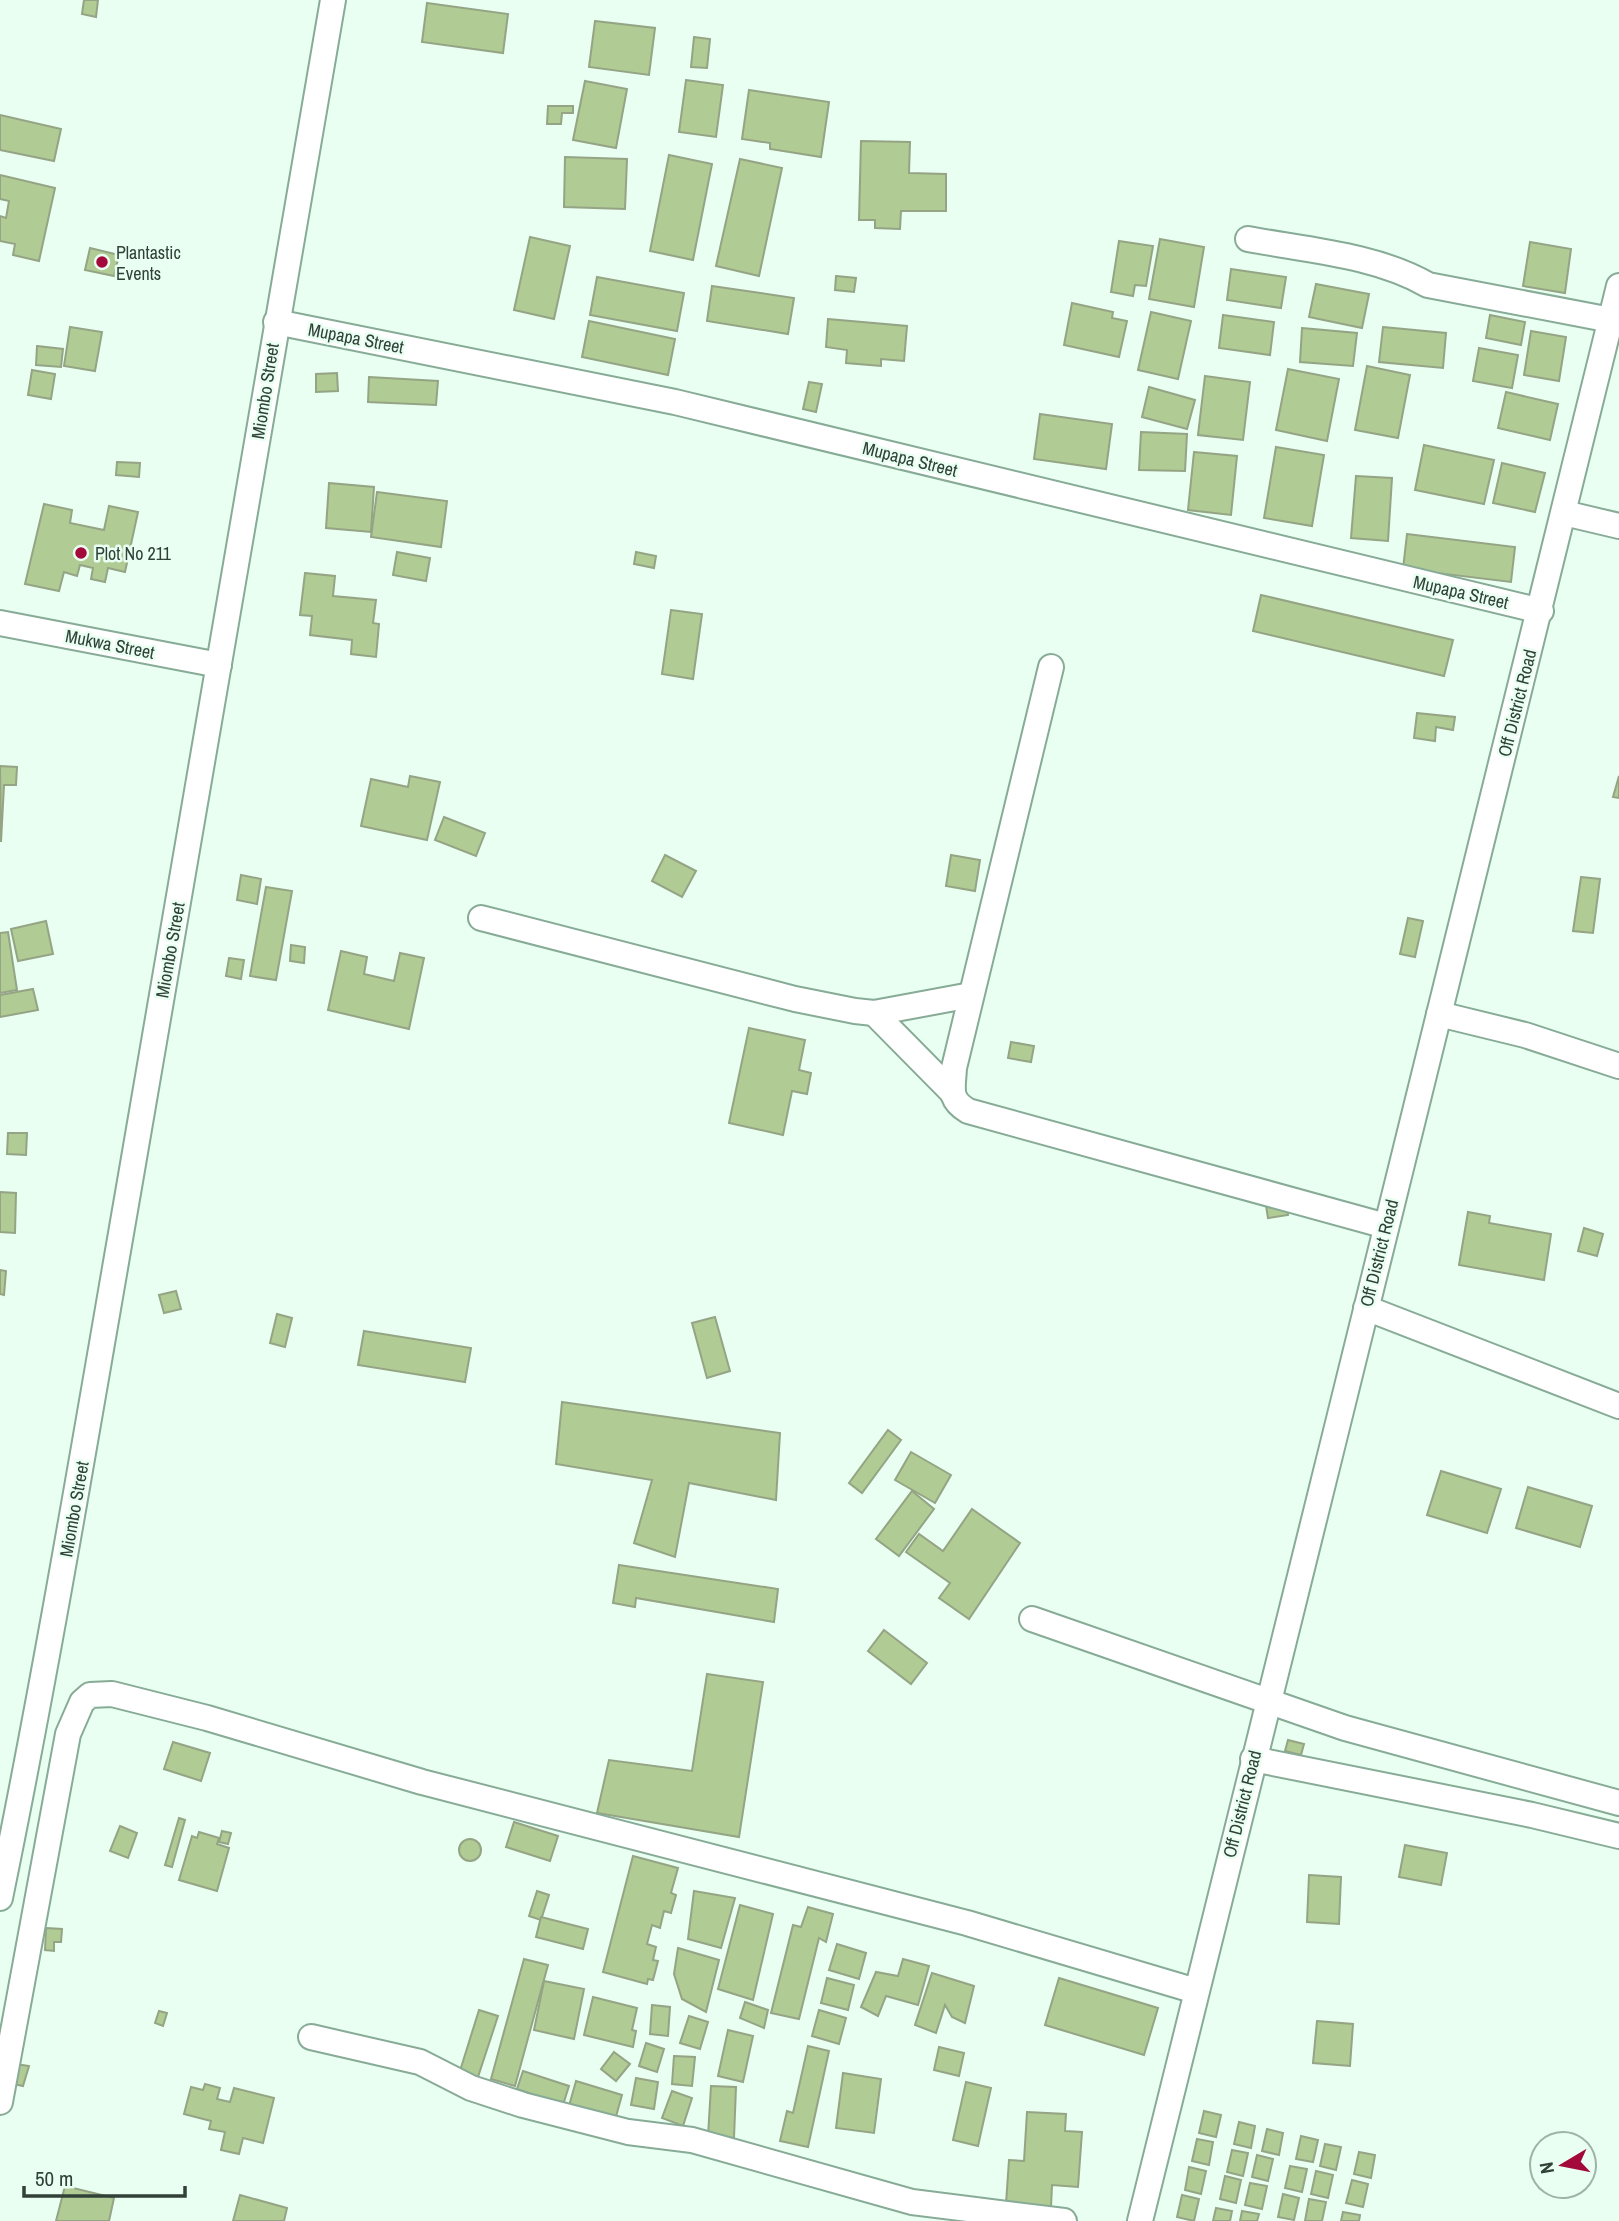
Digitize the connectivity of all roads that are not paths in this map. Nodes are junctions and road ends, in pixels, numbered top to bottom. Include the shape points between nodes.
1 (333, 0) edge
2 (1248, 239) dead end
3 (1619, 286) edge
4 (1611, 320) junction
5 (276, 322) junction
6 (1564, 513) junction
7 (1619, 526) edge
8 (1541, 611) junction
9 (0, 623) edge
10 (219, 666) junction
11 (1051, 667) dead end
12 (481, 918) dead end
13 (971, 995) junction
14 (874, 1013) junction
15 (1439, 1014) junction
16 (1619, 1066) edge
17 (953, 1093) junction
18 (1386, 1226) junction
19 (1366, 1308) junction
20 (1619, 1406) edge
21 (1032, 1619) dead end
22 (1268, 1701) junction
23 (1253, 1759) junction
24 (1619, 1803) edge
25 (1619, 1836) edge
26 (0, 1898) edge
27 (1196, 1991) junction
28 (311, 2037) dead end
29 (0, 2102) edge
30 (1064, 2221) edge
31 (1140, 2221) edge

1 - 5 street, Miombo Street
2 - 4 street via 1377,264 1428,285
3 - 4 street, Off District Road
4 - 6 street, Off District Road
5 - 8 street, Mupapa Street via 675,402
5 - 10 street, Miombo Street
6 - 7 street
6 - 8 street, Off District Road
8 - 15 street, Off District Road
9 - 10 street, Mukwa Street
10 - 26 street, Miombo Street via 40,1704
11 - 13 street
12 - 14 street via 795,999
13 - 14 street
13 - 17 street via 954,1068
14 - 17 street
15 - 16 street via 1525,1035
15 - 18 street, Off District Road
17 - 18 street via 957,1104 968,1111
18 - 19 street, Off District Road
19 - 20 street
19 - 22 street, Off District Road
21 - 22 street
22 - 23 street, Off District Road
22 - 24 street via 1345,1728
23 - 25 street
23 - 27 street, Off District Road
27 - 29 street via 967,1923 422,1782 207,1718 112,1694 90,1695 82,1702 68,1734
27 - 31 street, Off District Road
28 - 30 street via 420,2062 471,2088 523,2105 628,2132 692,2140 912,2202

